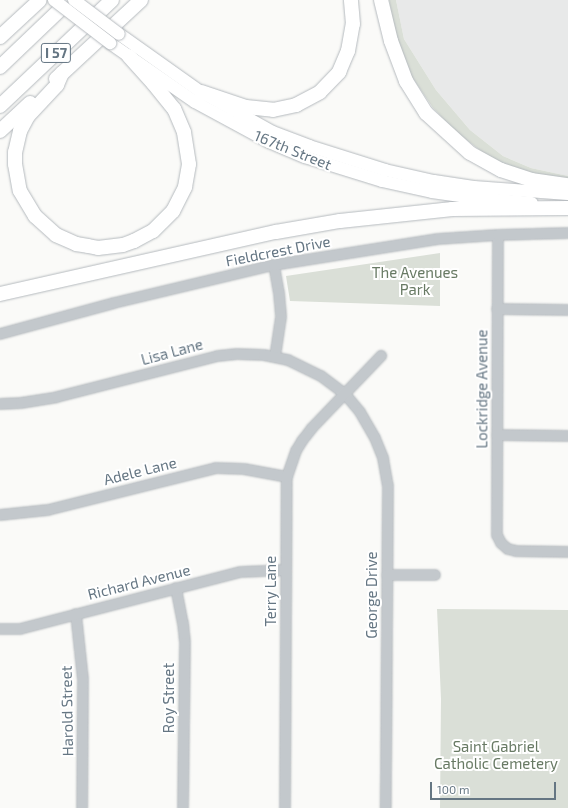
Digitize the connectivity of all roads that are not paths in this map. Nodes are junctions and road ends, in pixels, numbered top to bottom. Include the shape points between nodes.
1 (40, 0) edge
2 (54, 0) edge
3 (70, 0) edge
4 (74, 0) edge
5 (112, 0) edge
6 (141, 0) edge
7 (351, 0) edge
8 (381, 0) edge
9 (0, 37) edge
10 (115, 39) junction
11 (129, 56) junction
12 (0, 67) edge
13 (62, 73) junction
14 (201, 92) junction
15 (0, 106) edge
16 (0, 131) edge
17 (568, 185) edge
18 (568, 194) edge
19 (568, 205) edge
20 (568, 208) edge
21 (568, 232) edge
22 (498, 234) junction
23 (274, 265) junction
24 (0, 294) edge
25 (497, 309) junction
26 (568, 310) edge
27 (0, 334) edge
28 (381, 356) dead end
29 (275, 357) junction
30 (345, 394) junction
31 (0, 404) edge
32 (497, 435) junction
33 (568, 436) edge
34 (287, 477) junction
35 (0, 515) edge
36 (568, 552) edge
37 (286, 570) junction
38 (387, 575) junction
39 (435, 575) dead end
40 (176, 588) junction
41 (76, 614) junction
42 (0, 629) edge
43 (82, 808) edge
44 (183, 808) edge
45 (285, 808) edge
46 (386, 808) edge

1 - 9 highway
2 - 10 main road, 167th Street, bridge
3 - 12 highway, I 57
4 - 10 main road, 167th Street, bridge
5 - 15 highway, I 57
6 - 13 highway
7 - 14 highway via 353,24 348,51 339,72 320,92 296,105 273,110 246,107
8 - 17 highway via 391,41 406,81 426,113 470,154 501,170 532,180
10 - 11 main road, 167th Street
10 - 14 main road, 167th Street
11 - 13 highway via 174,110 184,132 189,164 185,187 173,211 153,231 123,245 98,248 76,244 56,235 35,216 20,191 15,164 20,131 28,116 57,85
11 - 19 main road, 167th Street via 195,102 236,125 269,142 342,170 432,192 473,198
13 - 16 highway
14 - 18 main road, 167th Street via 273,132 346,159 385,170 474,187
20 - 24 highway via 452,209 340,221 276,232
21 - 22 street, Fieldcrest Drive
22 - 23 street, Fieldcrest Drive via 438,239
22 - 25 street, Lockridge Avenue
23 - 27 street, Fieldcrest Drive via 114,303
23 - 29 street via 280,293 281,317
25 - 26 street
25 - 32 street, Lockridge Avenue
28 - 30 street, Terry Lane
29 - 30 street, Lisa Lane via 309,369
29 - 31 street, Lisa Lane via 249,354 222,355 57,397
30 - 34 street, Terry Lane via 302,441
30 - 38 street, George Drive via 368,424 386,473
32 - 33 street
32 - 36 street, Lockridge Avenue via 496,526 501,543 516,551
34 - 35 street, Adele Lane via 244,469 216,468 48,510
34 - 37 street, Terry Lane
37 - 40 street, Richard Avenue via 241,572
37 - 45 street, Terry Lane
38 - 39 street
38 - 46 street, George Drive
40 - 41 street, Richard Avenue
40 - 44 street, Roy Street via 185,643
41 - 42 street, Richard Avenue via 20,629
41 - 43 street, Harold Street via 83,679

